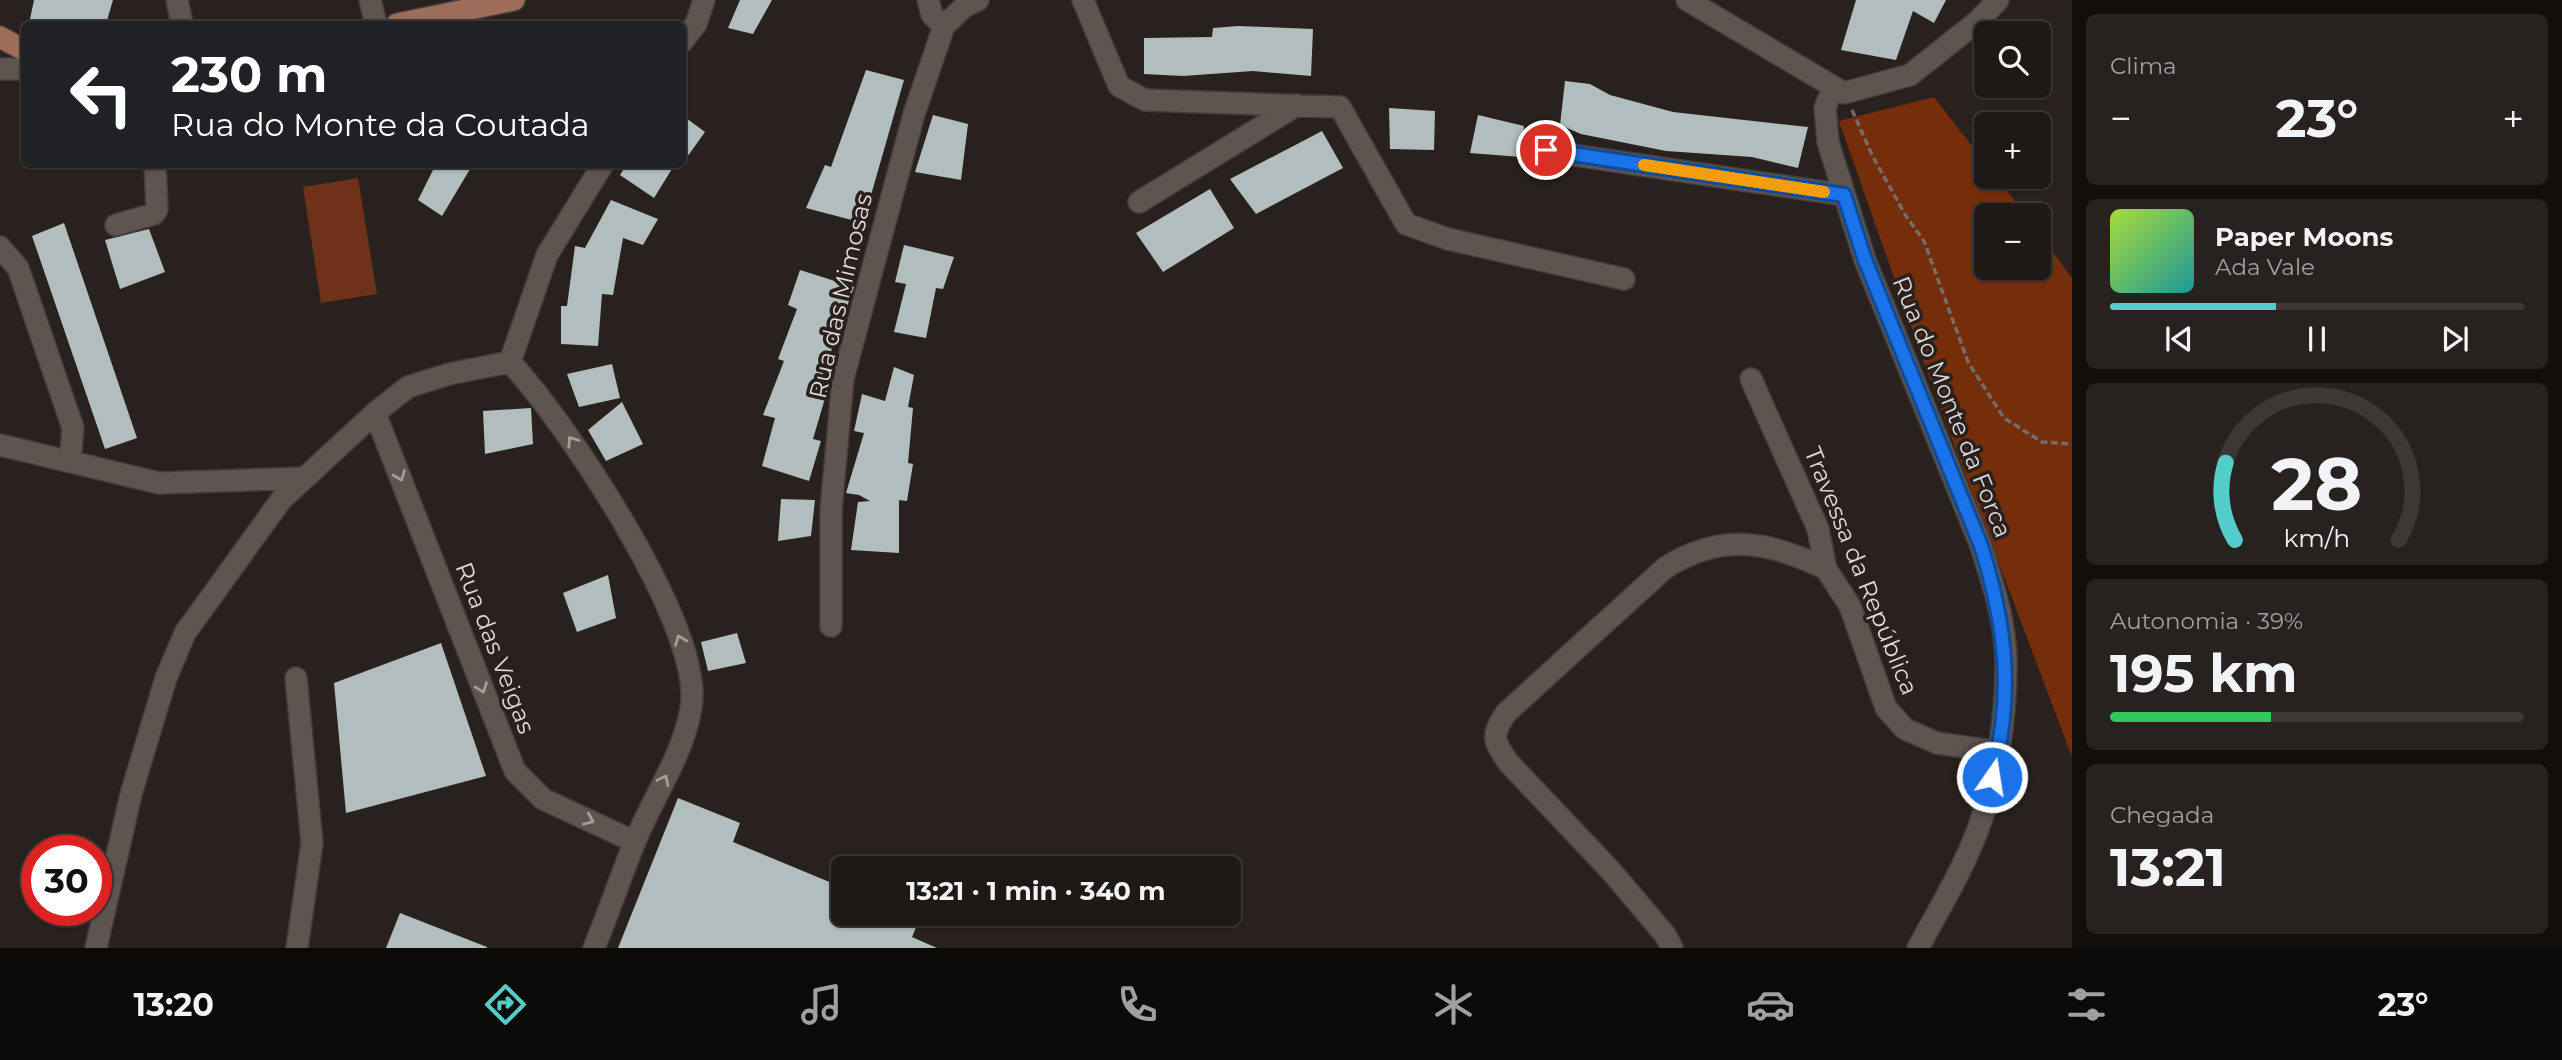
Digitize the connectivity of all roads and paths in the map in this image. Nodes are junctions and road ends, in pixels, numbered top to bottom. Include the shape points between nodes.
1 (177, 0) edge
2 (370, 0) edge
3 (514, 0) edge
4 (691, 0) edge
5 (705, 0) edge
6 (928, 0) edge
7 (978, 0) edge
8 (1083, 0) edge
9 (1687, 0) edge
10 (1998, 0) edge
11 (181, 21) edge
12 (375, 21) edge
13 (412, 21) edge
14 (686, 21) edge
15 (944, 26) junction
16 (0, 37) edge
17 (686, 37) edge
18 (21, 48) edge
19 (0, 69) edge
20 (21, 69) edge
21 (1839, 90) junction
22 (1297, 105) junction
23 (1546, 150) dead end
24 (155, 168) edge
25 (601, 168) edge
26 (1844, 195) junction
27 (1139, 202) dead end
28 (116, 225) dead end
29 (0, 247) edge
30 (1624, 279) dead end
31 (510, 362) junction
32 (1751, 379) dead end
33 (375, 412) junction
34 (2072, 444) edge
35 (0, 446) edge
36 (70, 461) junction
37 (305, 478) junction
38 (1826, 569) junction
39 (831, 626) dead end
40 (296, 678) dead end
41 (1999, 752) junction
42 (635, 842) junction
43 (96, 948) edge
44 (297, 948) edge
45 (594, 948) edge
46 (1672, 948) edge
47 (1918, 948) edge

1 - 11 street
2 - 12 street
3 - 13 main road
4 - 14 street
5 - 17 street
6 - 15 street via 932,15
7 - 15 street
8 - 22 street via 1119,86 1145,100
9 - 21 street
10 - 21 street via 1910,75
15 - 39 street, Rua das Mimosas via 911,127 843,379 831,510
16 - 18 main road
19 - 20 street
21 - 26 street, Rua do Monte da Forca via 1825,108 1828,142
21 - 34 path via 1924,241 1968,362 2004,418 2042,442
22 - 27 street
22 - 30 street via 1340,107 1406,224 1448,239
23 - 26 street
24 - 28 street via 154,215
25 - 31 street via 547,256
26 - 41 street, Rua do Monte da Forca via 1865,260 1996,593 2007,664
29 - 36 street via 19,268 73,428
31 - 33 street via 408,387
42 -> 31 street via 677,755 692,706 690,666 672,618 597,478 540,394
32 - 38 street, Travessa da República via 1818,529
33 - 37 street
33 -> 42 street, Rua das Veigas via 515,771 543,799
35 - 36 street
36 - 37 street via 159,483
37 - 43 street via 281,500 181,645 166,678 131,794
38 - 41 street, Travessa da República via 1850,606 1886,708 1905,729 1937,743
38 - 46 street via 1788,551 1743,543 1687,554 1665,568 1516,704 1495,730 1496,743 1508,762 1611,871
40 - 44 street via 312,843
41 - 47 street, Rua do Monte da Forca via 1979,828
42 - 45 street

